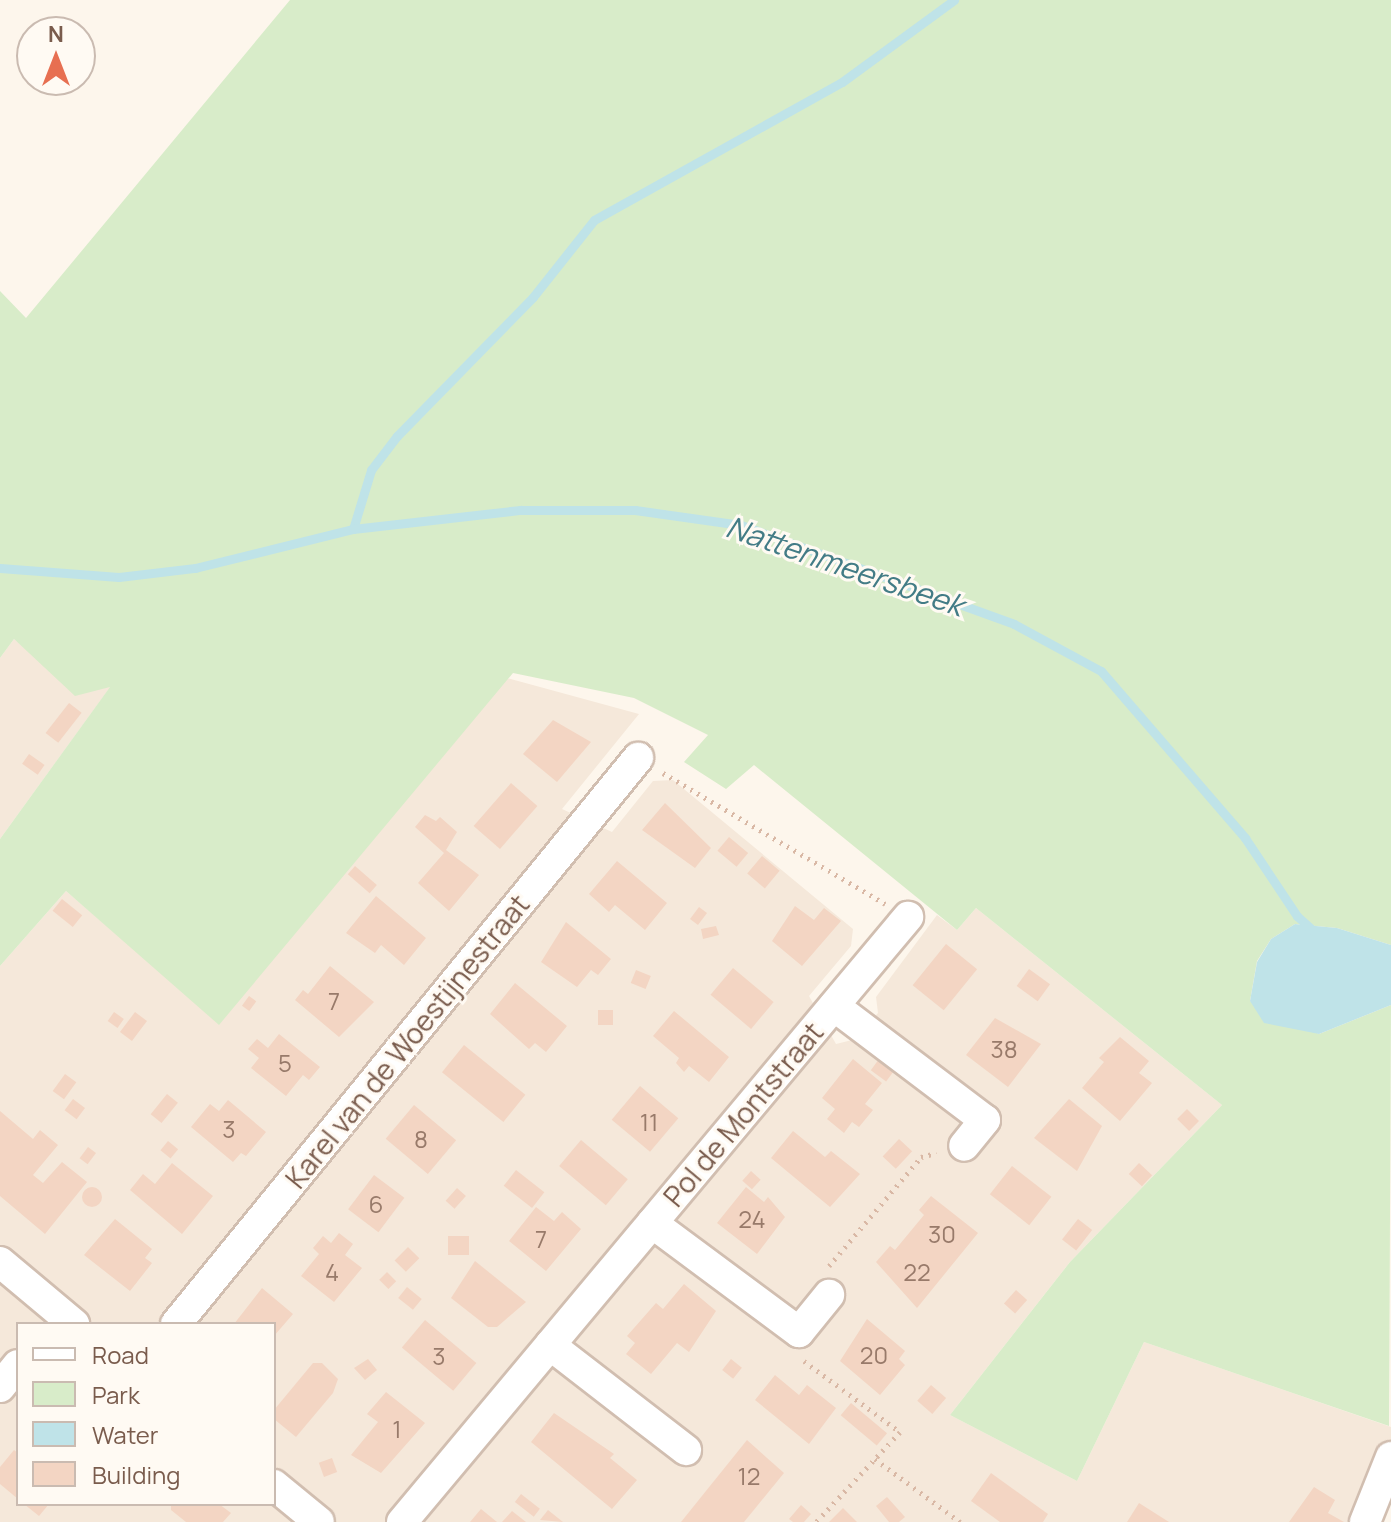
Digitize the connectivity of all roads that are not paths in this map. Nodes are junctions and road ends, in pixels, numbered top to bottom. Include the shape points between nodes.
1 (638, 758) road end
2 (908, 917) road end
3 (834, 1006) junction
4 (964, 1146) road end
5 (652, 1223) junction
6 (0, 1262) edge
7 (829, 1295) road end
8 (62, 1320) edge
9 (178, 1322) edge
10 (550, 1345) junction
11 (16, 1367) edge
12 (0, 1387) edge
13 (686, 1450) dead end
14 (1391, 1457) edge
15 (276, 1487) edge
16 (302, 1517) edge
17 (402, 1522) edge
18 (1365, 1522) edge

1 - 9 street, Karel van de Woestijnestraat
2 - 3 street, Pol de Montstraat
3 - 4 street, Pol de Montstraat via 985,1120
3 - 5 street, Pol de Montstraat
5 - 7 street, Pol de Montstraat via 799,1332
5 - 10 street, Pol de Montstraat
6 - 8 street
10 - 13 street
10 - 17 street, Pol de Montstraat
11 - 12 street
14 - 18 street
15 - 16 street

